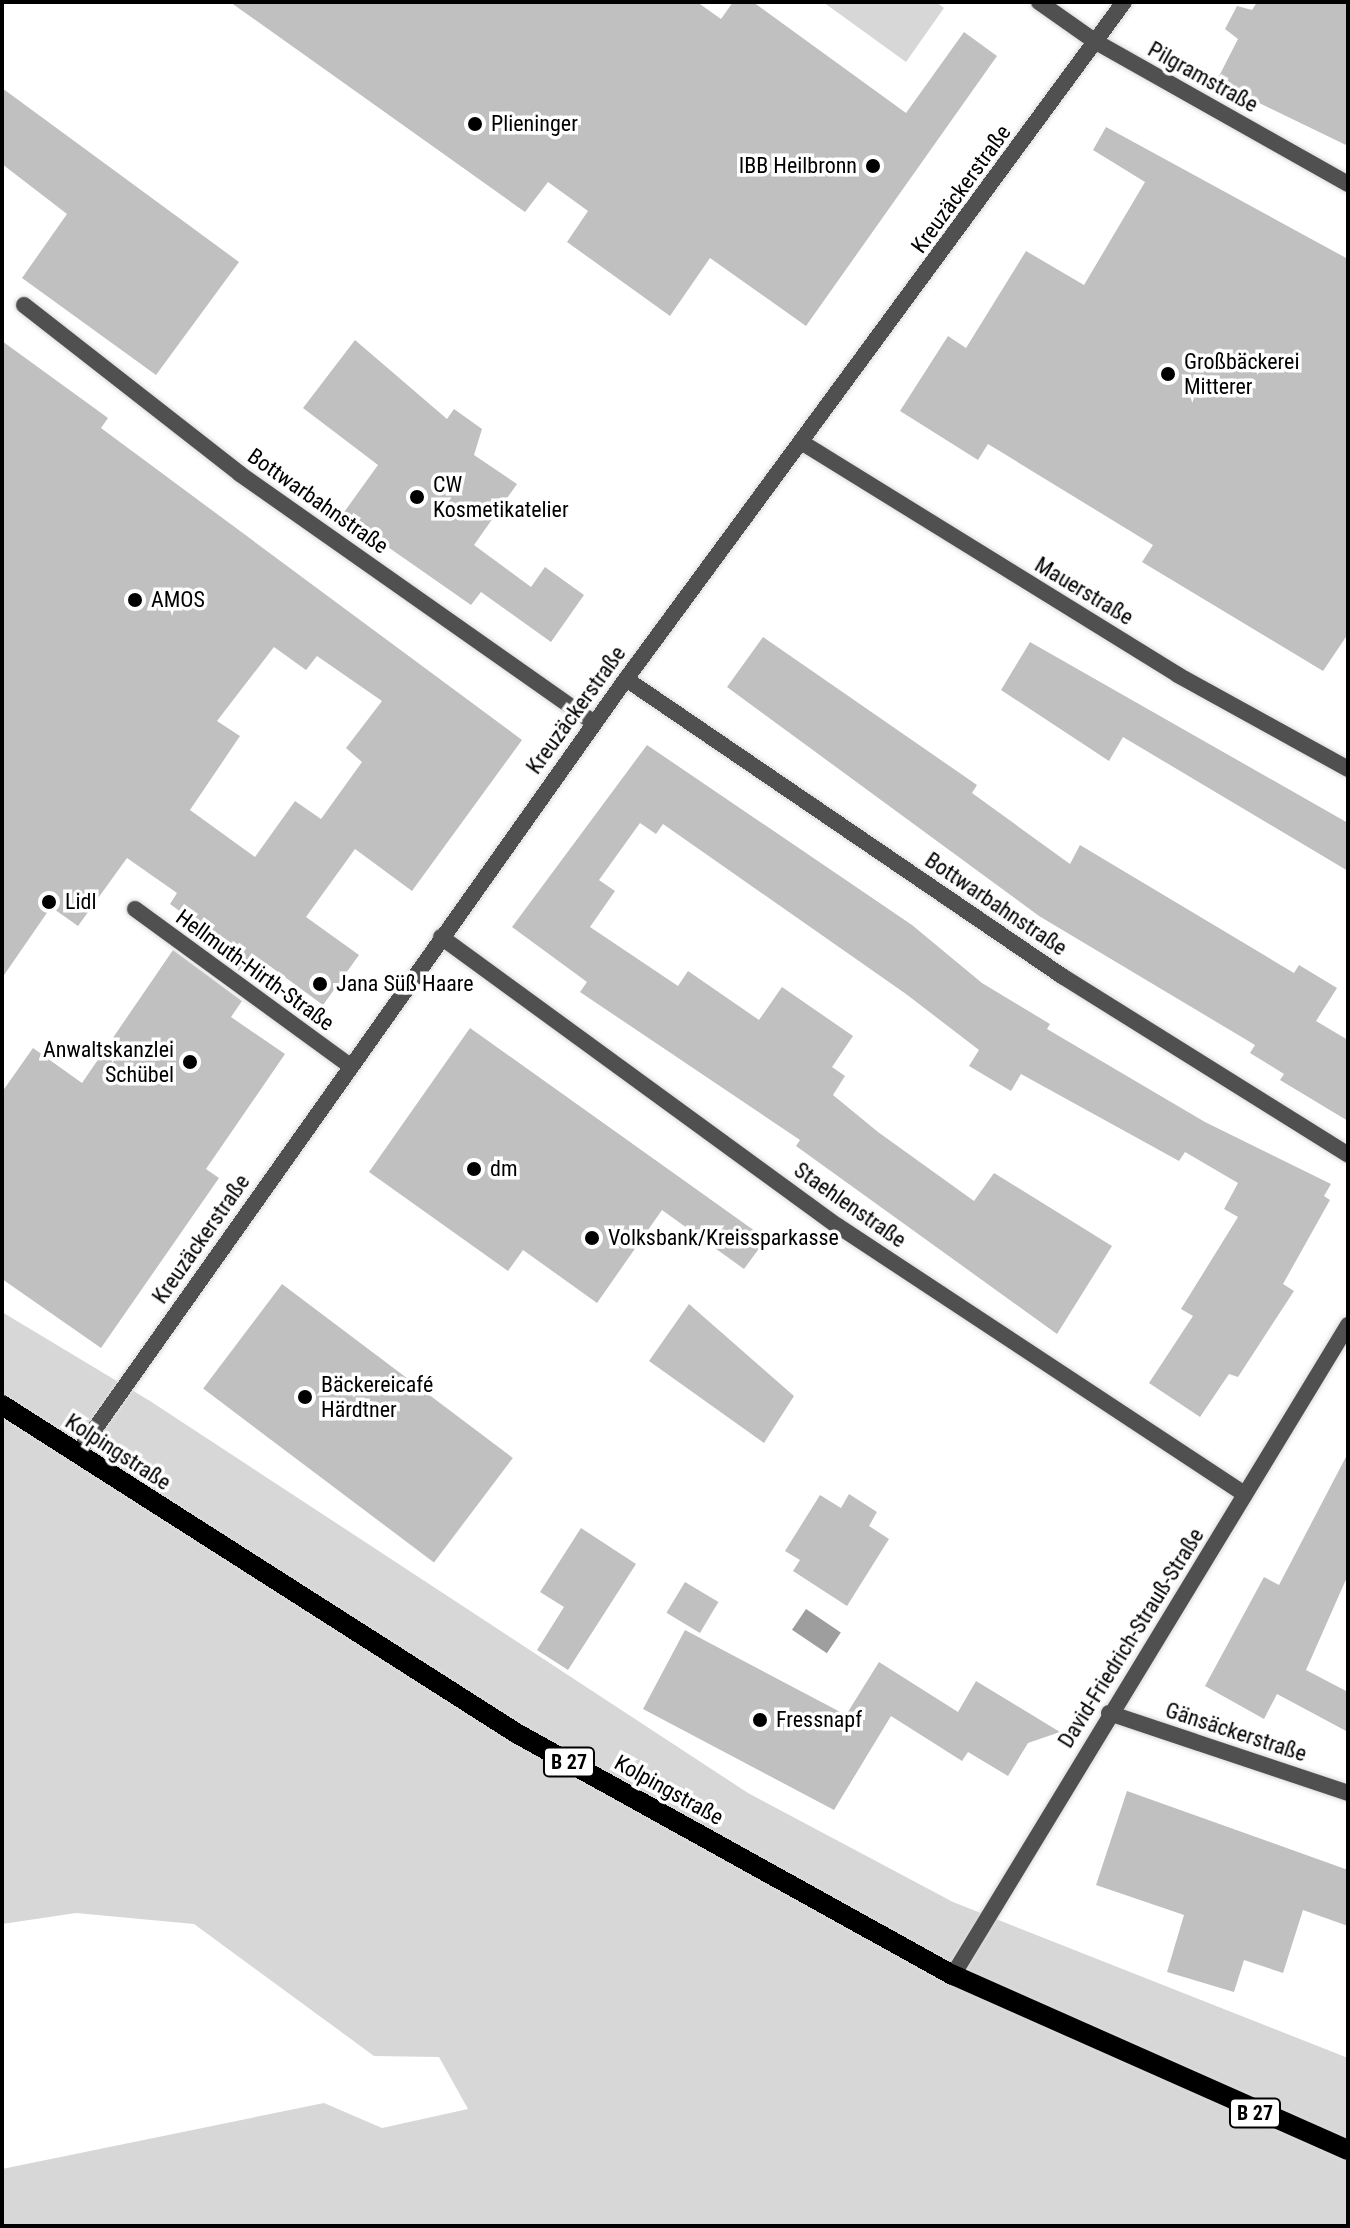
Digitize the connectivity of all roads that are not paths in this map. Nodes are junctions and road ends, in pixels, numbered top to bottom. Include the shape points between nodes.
1 (1039, 2) edge
2 (1124, 2) edge
3 (1096, 42) junction
4 (1348, 184) edge
5 (24, 305) dead end
6 (801, 442) junction
7 (626, 679) junction
8 (594, 723) junction
9 (1348, 769) edge
10 (135, 909) dead end
11 (441, 937) junction
12 (349, 1065) junction
13 (1348, 1155) edge
14 (1348, 1325) edge
15 (2, 1405) edge
16 (77, 1454) junction
17 (1245, 1494) junction
18 (1109, 1713) junction
19 (1348, 1793) edge
20 (953, 1975) junction
21 (1348, 2150) edge

1 - 3 street, Pilgramstraße
2 - 3 street, Kreuzäckerstraße
3 - 4 street, Pilgramstraße
3 - 6 street, Kreuzäckerstraße
5 - 8 street, Bottwarbahnstraße via 240,474
6 - 7 street, Kreuzäckerstraße
6 - 9 street, Mauerstraße via 1178,675
7 - 8 street, Kreuzäckerstraße
7 - 13 street, Bottwarbahnstraße via 1062,976
8 - 11 street, Kreuzäckerstraße
10 - 12 street, Hellmuth-Hirth-Straße
11 - 12 street, Kreuzäckerstraße
11 - 17 street, Staehlenstraße via 838,1226
12 - 16 street, Kreuzäckerstraße
14 - 17 street, David-Friedrich-Strauß-Straße
15 - 16 main road, Kolpingstraße / B 27
16 - 20 main road, Kolpingstraße / B 27 via 516,1733
17 - 18 street, David-Friedrich-Strauß-Straße
18 - 19 street, Gänsäckerstraße
18 - 20 street, David-Friedrich-Strauß-Straße
20 - 21 main road, Kolpingstraße / B 27

